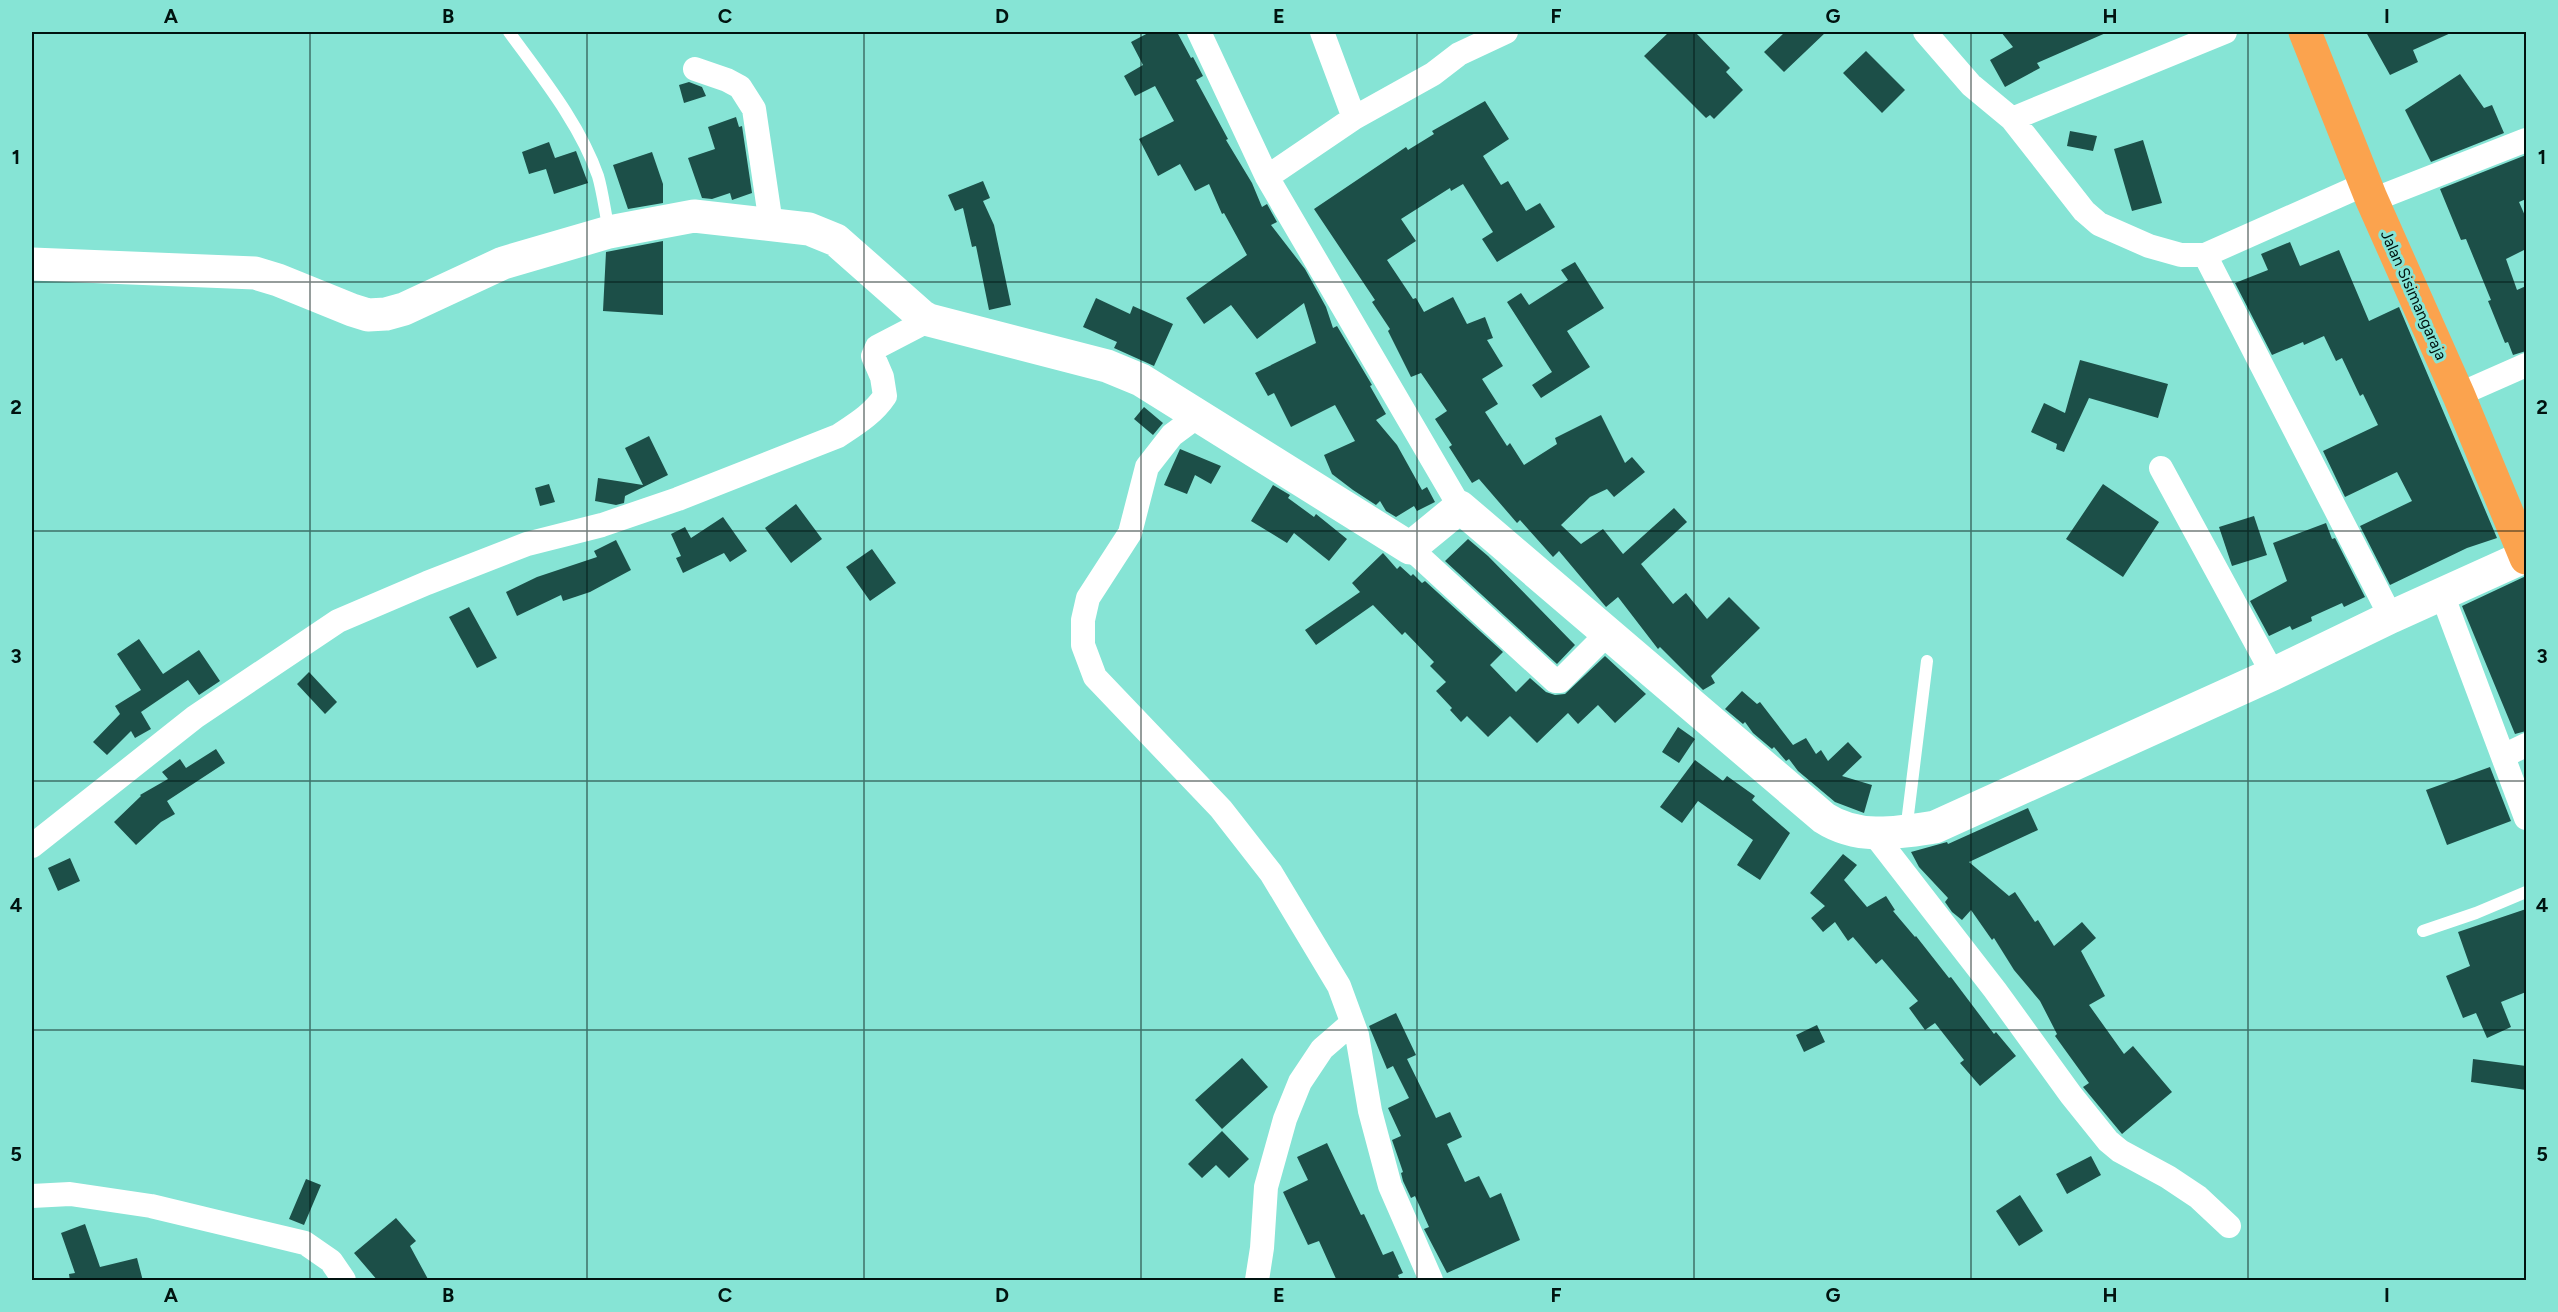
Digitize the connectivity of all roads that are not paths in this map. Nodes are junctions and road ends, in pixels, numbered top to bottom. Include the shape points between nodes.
1 (509, 32) edge
2 (1199, 32) edge
3 (1322, 32) edge
4 (1506, 32) edge
5 (1925, 32) edge
6 (2225, 32) edge
7 (2305, 32) edge
8 (2316, 32) edge
9 (1460, 43) edge
10 (695, 69) dead end
11 (1354, 118) junction
12 (2012, 119) junction
13 (2526, 140) edge
14 (1267, 177) junction
15 (2374, 190) junction
16 (771, 224) junction
17 (609, 232) junction
18 (2205, 255) junction
19 (32, 264) edge
20 (929, 320) junction
21 (2526, 365) edge
22 (2467, 391) junction
23 (1199, 415) junction
24 (2162, 468) dead end
25 (1460, 507) junction
26 (1410, 548) junction
27 (2526, 550) edge
28 (2442, 594) junction
29 (2391, 617) junction
30 (1606, 634) junction
31 (1927, 661) dead end
32 (2273, 674) junction
33 (2526, 745) edge
34 (2503, 756) junction
35 (2526, 818) edge
36 (1890, 833) junction
37 (32, 846) edge
38 (2526, 892) edge
39 (2423, 931) dead end
40 (1352, 1023) junction
41 (32, 1196) edge
42 (2229, 1226) dead end
43 (344, 1281) edge
44 (1257, 1281) edge
45 (1431, 1281) edge

1 - 17 lane via 586,149 598,177
2 - 14 street
3 - 11 street
4 - 9 street
5 - 12 street via 1971,85
6 - 12 street
7 - 15 highway, Jalan Sisimangaraja
8 - 15 highway, Jalan Sisimangaraja
9 - 11 street via 1433,74
10 - 16 street via 740,87 753,109
11 - 14 street
12 - 18 street via 2084,211 2099,224 2149,246 2181,255
13 - 15 street
14 - 25 street
15 - 18 street
15 - 22 highway, Jalan Sisimangaraja
15 - 27 highway, Jalan Sisimangaraja
16 - 17 street via 683,217
16 - 20 street via 809,229 836,240 915,312
17 - 19 street via 502,263 404,309 368,315 255,273
18 - 29 street
20 - 23 street via 1107,366 1141,380
20 - 37 street via 877,347 873,356 885,396 860,422 838,436 602,525 526,544 338,621 195,717
21 - 22 street
22 - 27 highway, Jalan Sisimangaraja
23 - 26 street
23 - 40 street via 1172,435 1147,467 1130,533 1088,598 1083,645 1095,677 1221,809 1271,873 1339,986
24 - 32 street
25 - 26 street
25 - 30 street
26 - 30 street via 1555,681 1560,681
27 - 28 street
28 - 29 street
28 - 34 street
29 - 32 street
30 - 36 street via 1824,818 1855,832
31 - 36 lane
32 - 36 street via 1935,827
33 - 34 street
34 - 35 street
36 - 42 street via 1995,990 2108,1141 2198,1197
38 - 39 lane
40 - 44 street via 1322,1049 1300,1082 1285,1119 1266,1187
40 - 45 street via 1390,1186
41 - 43 street via 70,1194 151,1206 305,1243 331,1261

